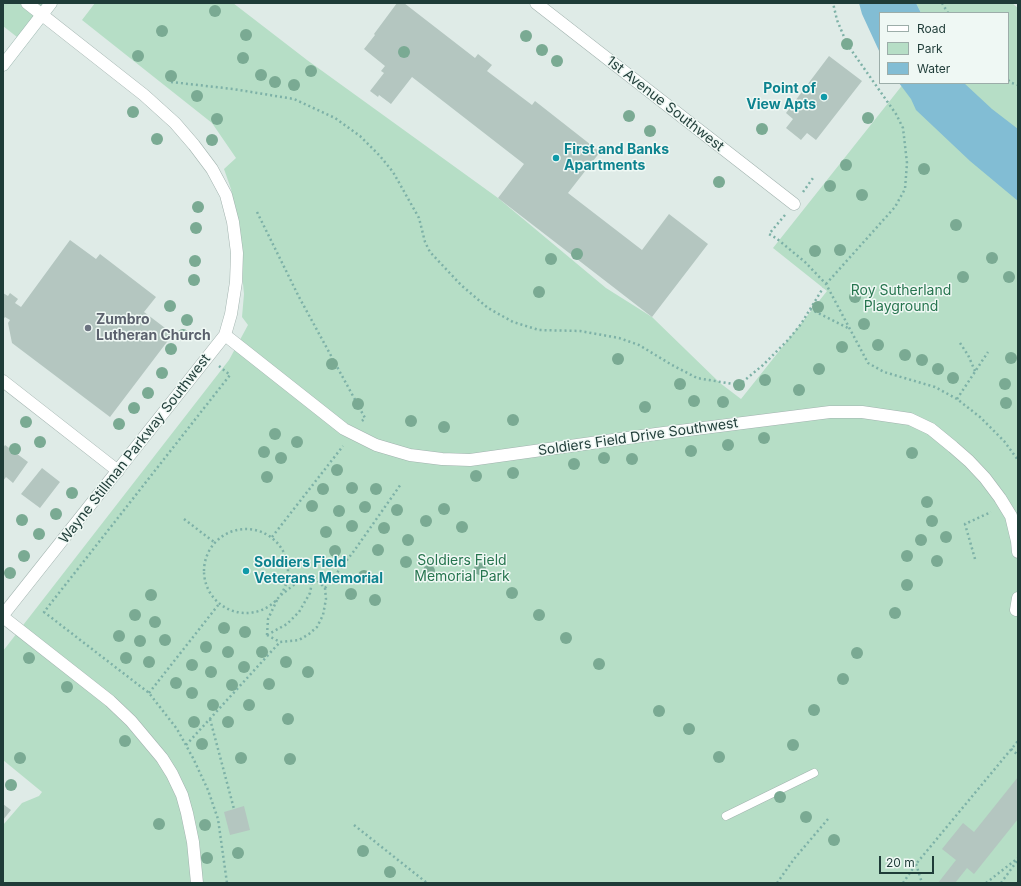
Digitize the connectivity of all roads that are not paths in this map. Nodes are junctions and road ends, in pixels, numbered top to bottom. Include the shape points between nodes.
1 (27, 3) edge
2 (51, 3) edge
3 (536, 3) edge
4 (42, 15) junction
5 (4, 63) edge
6 (794, 204) road end
7 (225, 335) junction
8 (3, 381) edge
9 (118, 471) junction
10 (1018, 552) edge
11 (3, 616) edge
12 (814, 773) dead end
13 (726, 816) dead end
14 (197, 883) edge

1 - 4 street, Wayne Stillman Parkway Southwest
2 - 4 street
3 - 6 street, 1st Avenue Southwest
4 - 5 street
4 - 7 street, Wayne Stillman Parkway Southwest via 165,113 212,169 226,195 237,253 236,282
7 - 9 street, Wayne Stillman Parkway Southwest
7 - 10 street, Soldiers Field Drive Southwest via 344,428 376,445 442,459 470,460 830,412 862,412 910,419 931,429 985,478 1011,516
8 - 9 street
9 - 11 street, Wayne Stillman Parkway Southwest
11 - 14 street via 110,701 142,733 162,758 182,795
12 - 13 lane

